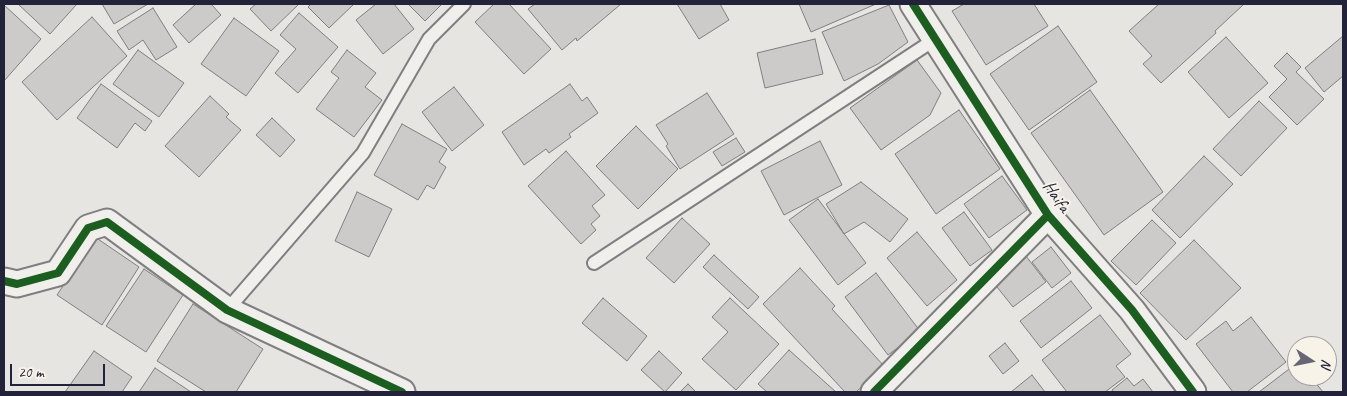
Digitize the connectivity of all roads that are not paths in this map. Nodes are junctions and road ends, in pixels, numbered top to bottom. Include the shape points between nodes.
1 (464, 4) edge
2 (913, 4) edge
3 (936, 38) junction
4 (1048, 215) junction
5 (594, 263) dead end
6 (4, 281) edge
7 (227, 310) junction
8 (402, 392) edge
9 (874, 392) edge
10 (1193, 392) edge

1 - 7 lane via 429,38 363,153
2 - 3 street, Haifa
3 - 4 street, Haifa
3 - 5 lane
4 - 9 street
4 - 10 street, Haifa via 1132,310
6 - 7 street via 17,284 58,273 88,228 107,222
7 - 8 street

